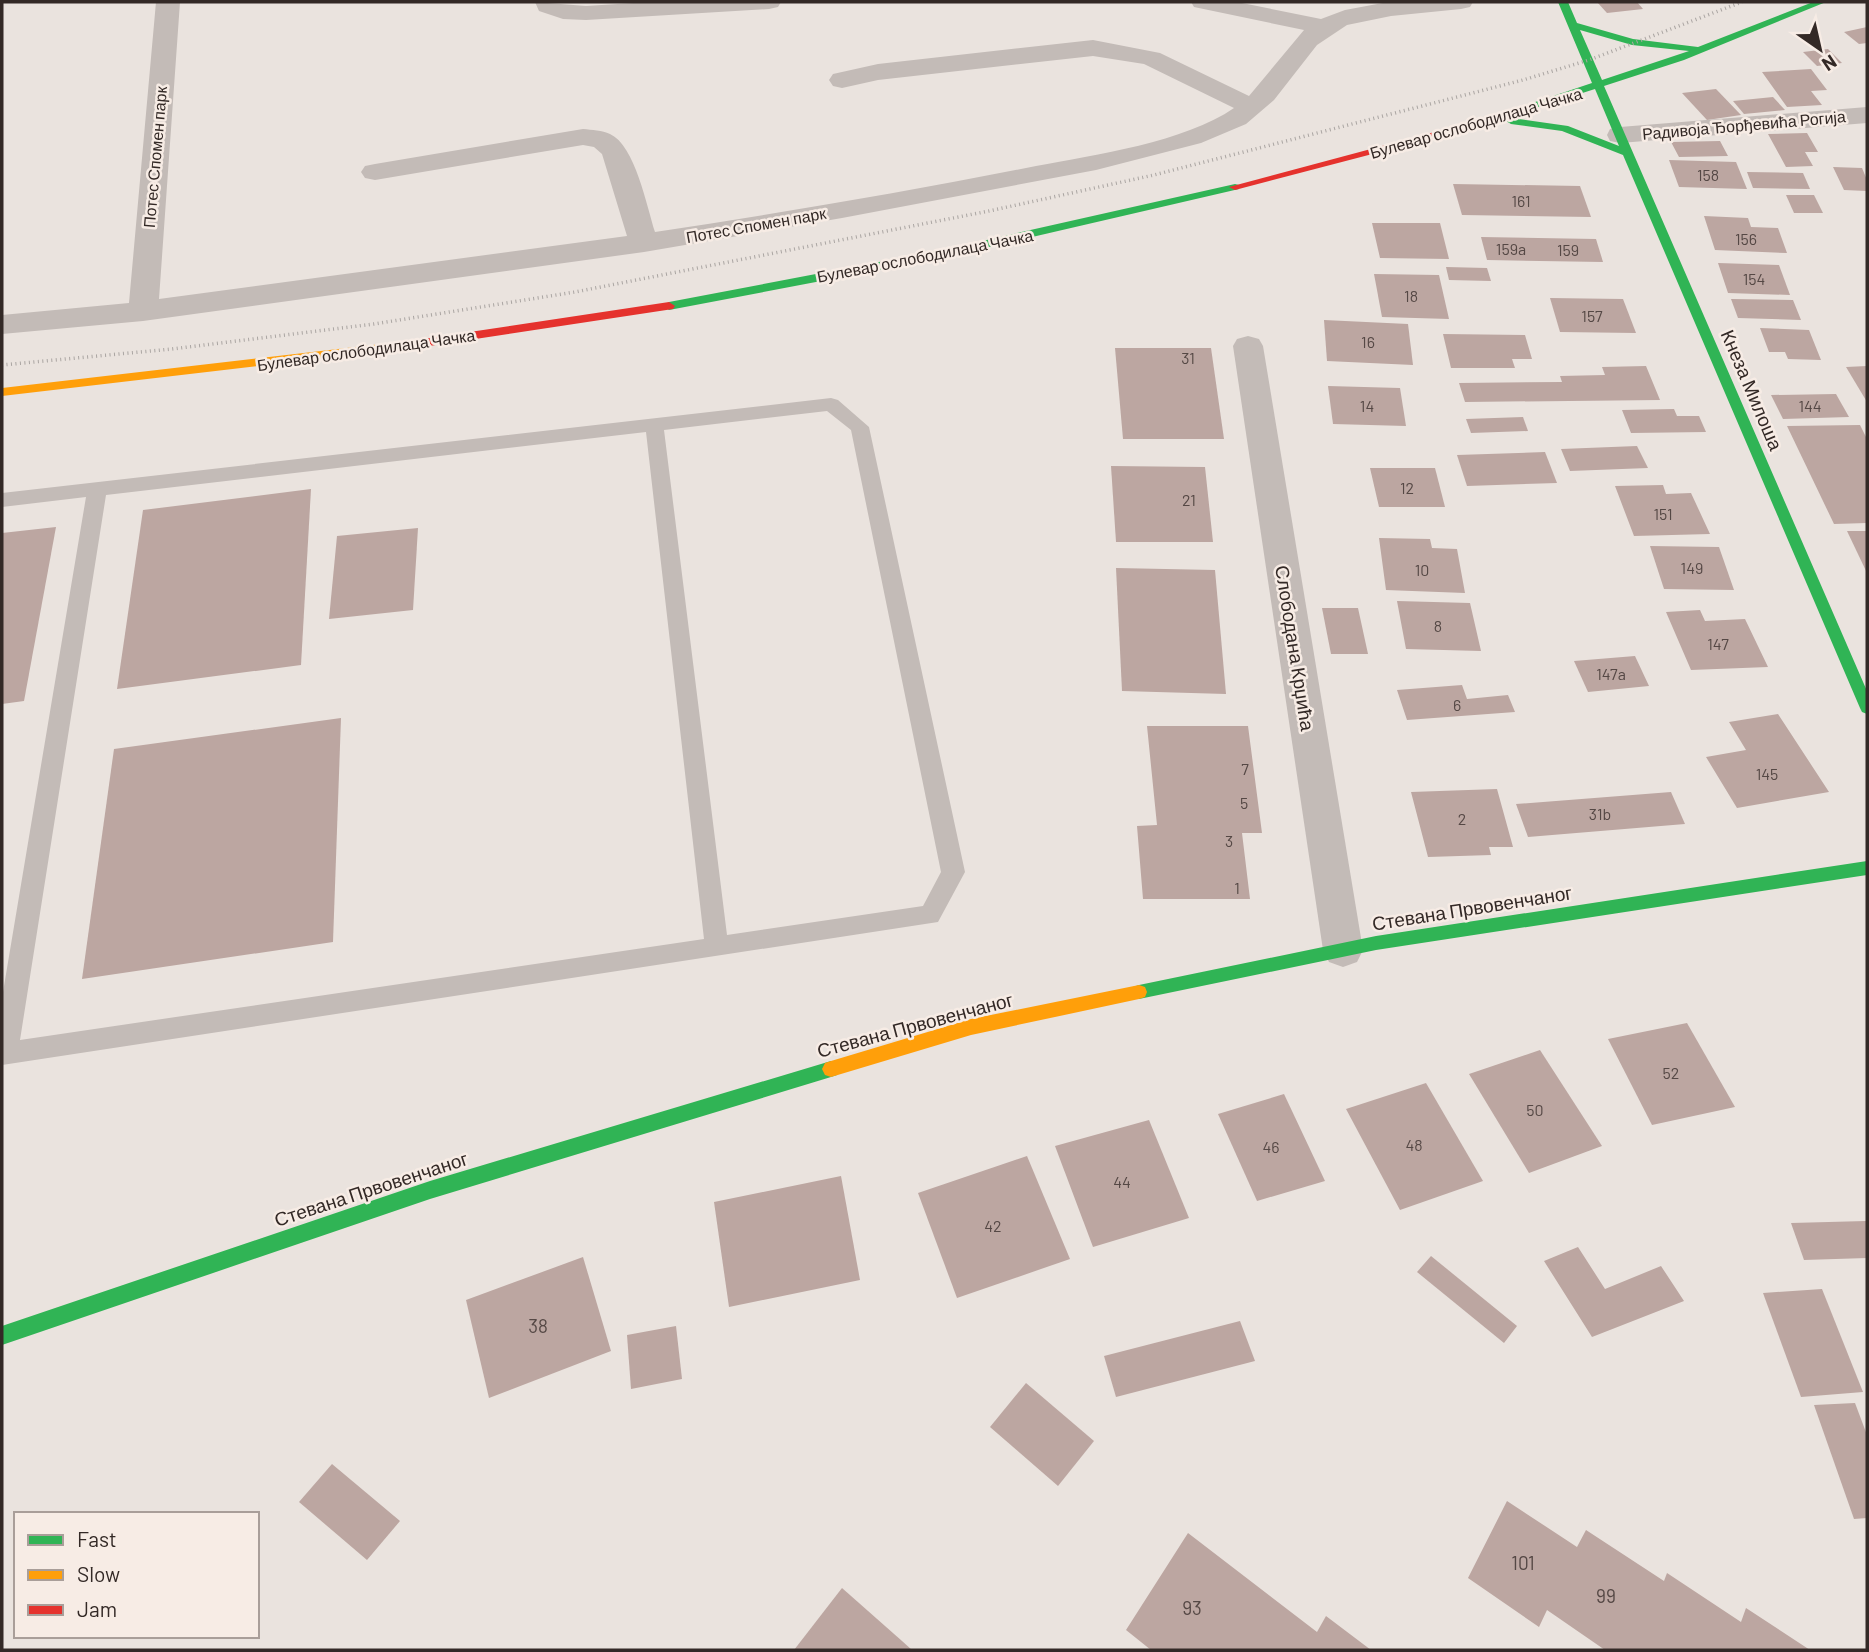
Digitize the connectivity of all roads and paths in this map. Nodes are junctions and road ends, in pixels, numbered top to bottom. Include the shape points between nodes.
1 (168, 2) edge
2 (547, 2) edge
3 (769, 2) edge
4 (1203, 2) edge
5 (1461, 2) edge
6 (1563, 2) edge
7 (1821, 2) edge
8 (1573, 24) junction
9 (1323, 27) junction
10 (1716, 46) junction
11 (842, 80) dead end
12 (1602, 87) junction
13 (1252, 107) junction
14 (1867, 115) edge
15 (1491, 120) junction
16 (1623, 144) junction
17 (375, 172) dead end
18 (644, 243) junction
19 (143, 312) junction
20 (2, 326) edge
21 (1248, 346) dead end
22 (2, 392) edge
23 (654, 424) junction
24 (97, 489) junction
25 (2, 500) edge
26 (1867, 708) edge
27 (1867, 868) edge
28 (717, 947) junction
29 (1343, 950) junction
30 (3, 1054) edge
31 (2, 1336) edge

1 - 19 street, Потес Спомен парк
2 - 3 street via 563,12 586,13
4 - 9 street, Потес Спомен парк
5 - 9 street, Потес Спомен парк via 1363,14
6 - 8 main road, Кнеза Милоша
7 - 10 main road, Булевар ослободилаца Чачка
8 - 10 main road via 1623,43
8 - 12 main road, Кнеза Милоша
9 - 13 street, Потес Спомен парк
10 - 12 main road, Булевар ослободилаца Чачка
11 - 13 street via 1093,48 1151,58
12 - 15 main road, Булевар ослободилаца Чачка
12 - 16 main road, Кнеза Милоша
13 - 18 street, Потес Спомен парк via 1224,126 1181,141 1040,173
14 - 16 street, Радивоја Ђорђевића Рогија
15 - 16 main road via 1554,125
15 - 22 main road, Булевар ослободилаца Чачка via 1108,218 775,286 444,341
16 - 26 main road, Кнеза Милоша
17 - 18 street via 583,137 602,140 615,151
18 - 19 street, Потес Спомен парк
19 - 20 street, Потес Спомен парк
21 - 29 street, Слободана Крџића
23 - 24 lane
23 - 28 lane
23 - 28 lane via 831,404 860,427 953,872 930,915
24 - 25 lane
24 - 30 lane
27 - 29 main road, Стевана Првовенчаног
28 - 30 lane
29 - 31 main road, Стевана Првовенчаног via 971,1027 430,1190

